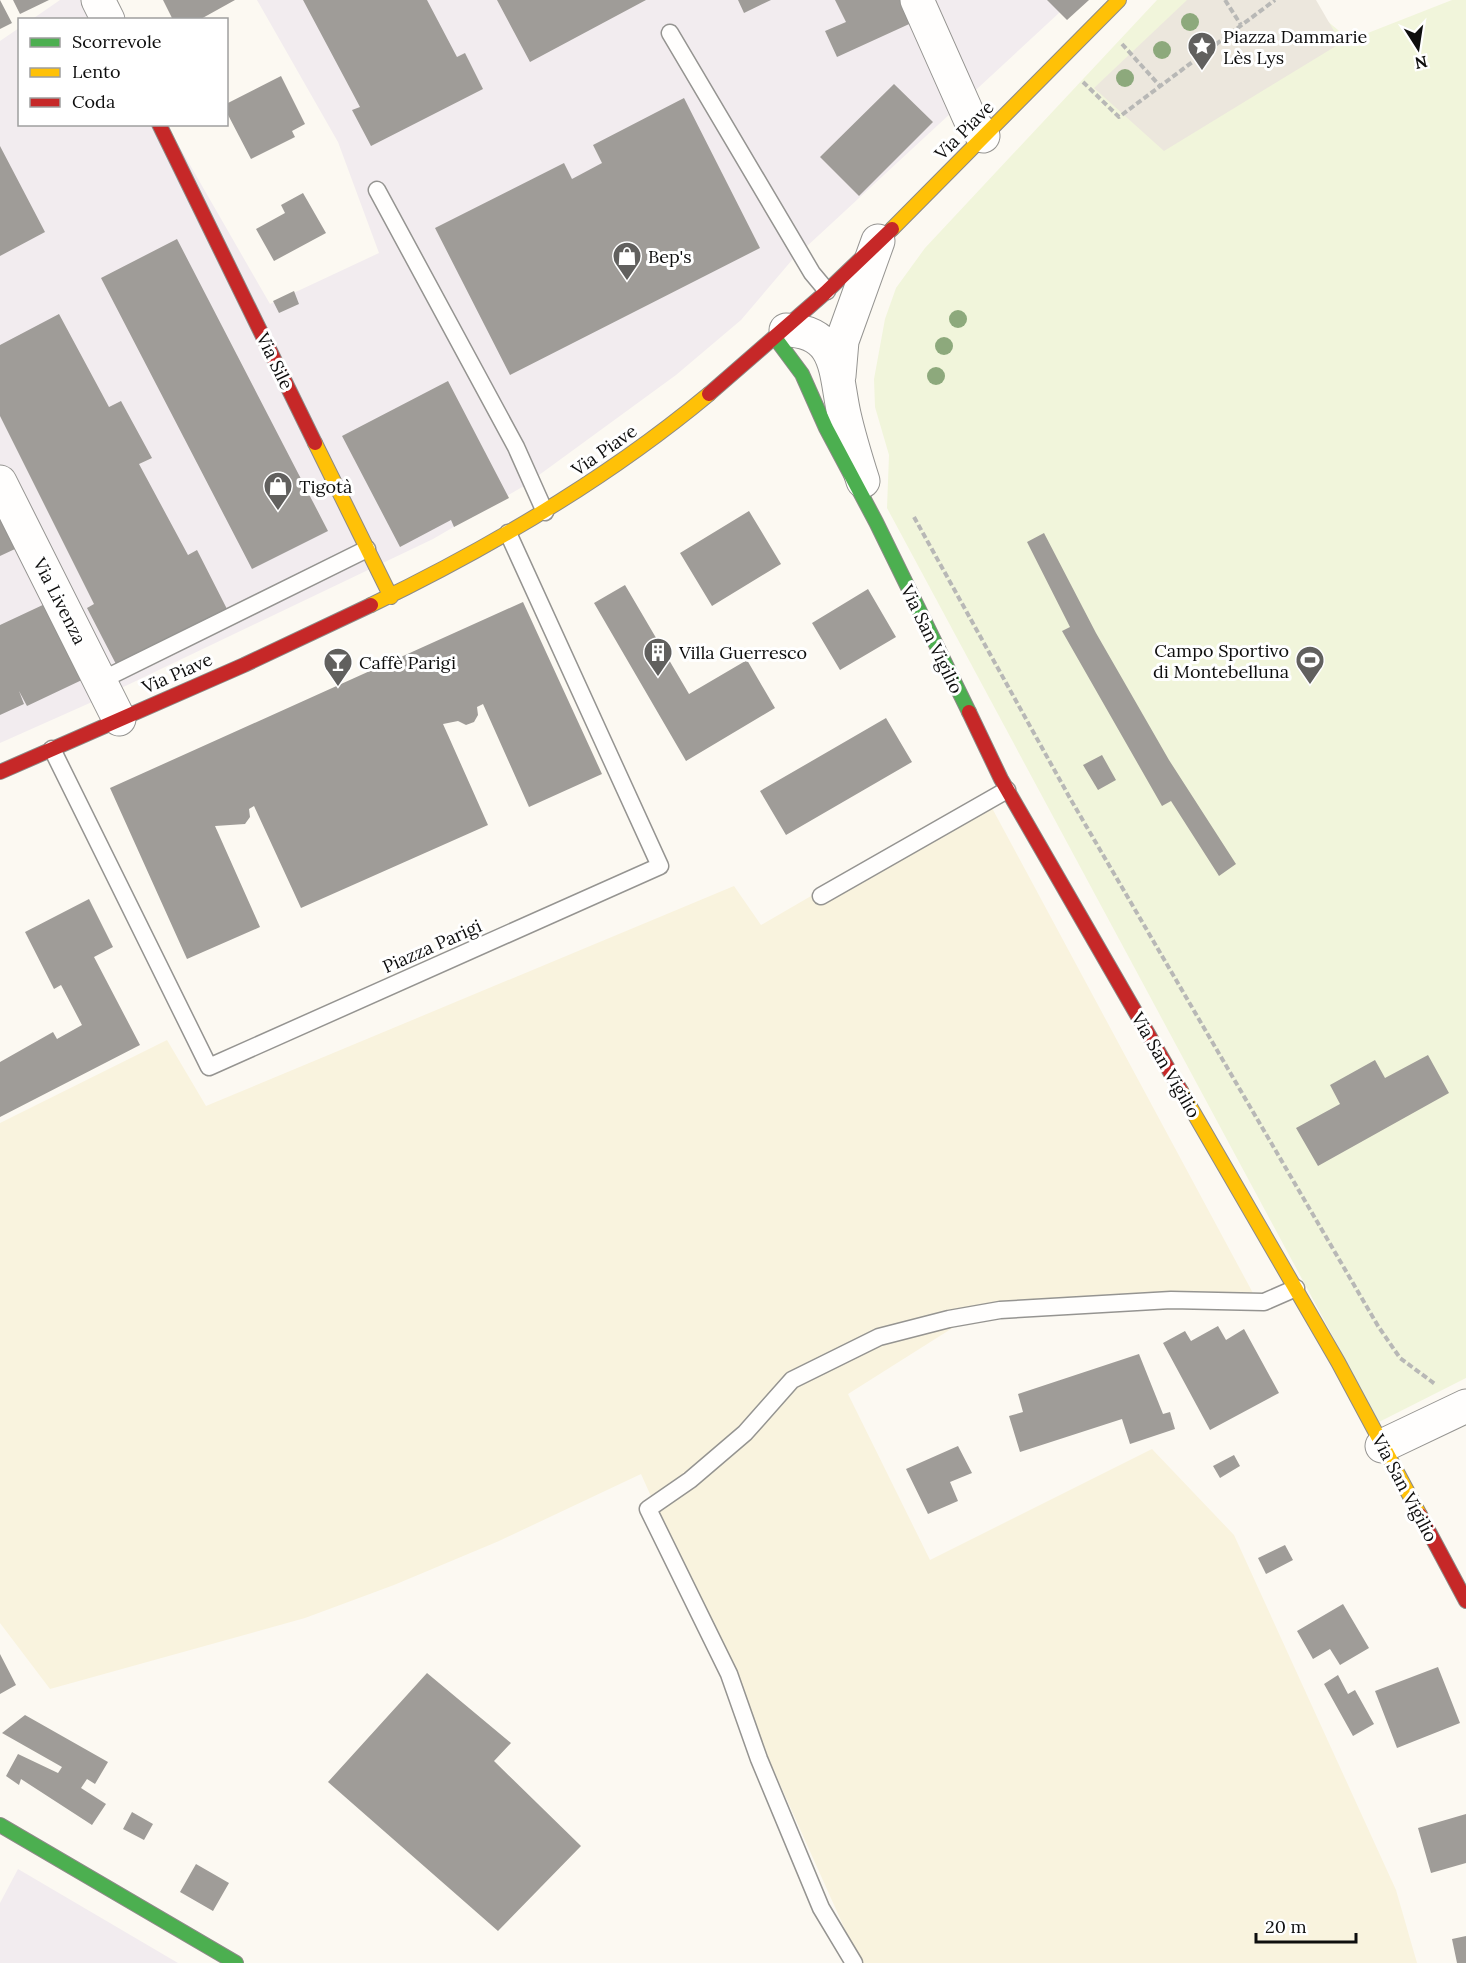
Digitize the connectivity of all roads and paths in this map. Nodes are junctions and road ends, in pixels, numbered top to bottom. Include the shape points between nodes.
1 (98, 0) edge
2 (917, 0) edge
3 (1119, 0) edge
4 (1226, 0) edge
5 (1275, 0) edge
6 (107, 18) edge
7 (1240, 25) junction
8 (670, 33) dead end
9 (1117, 38) dead end
10 (1077, 77) dead end
11 (1160, 86) junction
12 (160, 126) edge
13 (984, 136) junction
14 (377, 190) dead end
15 (878, 242) junction
16 (827, 291) junction
17 (781, 334) junction
18 (839, 378) junction
19 (0, 482) edge
20 (910, 510) dead end
21 (545, 512) junction
22 (876, 522) junction
23 (508, 533) junction
24 (367, 549) junction
25 (391, 597) junction
26 (114, 674) dead end
27 (118, 719) junction
28 (52, 749) junction
29 (0, 772) edge
30 (1007, 790) junction
31 (821, 896) dead end
32 (1296, 1288) junction
33 (1459, 1409) edge
34 (1382, 1446) junction
35 (1466, 1602) edge
36 (0, 1825) edge
37 (236, 1963) edge
38 (854, 1963) edge

1 - 6 street
2 - 13 street via 970,119
3 - 13 street, Via Piave
4 - 7 path
5 - 7 path
7 - 11 path
8 - 16 lane via 812,273
9 - 11 path
10 - 11 path via 1119,117
12 - 24 street, Via Sile
13 - 15 street, Via Piave
14 - 21 lane via 516,447
15 - 16 street, Via Piave
15 - 18 street, Via San Vigilio via 842,341
16 - 17 street, Via Piave
17 - 18 street, Via San Vigilio via 807,332 823,342 833,357
17 - 21 street, Via Piave via 661,432
17 - 22 street, Via San Vigilio
18 - 22 street, Via San Vigilio via 849,432
19 - 27 street, Via Livenza
20 - 33 path via 1071,800 1378,1326 1400,1358
21 - 23 street, Via Piave
22 - 30 street, Via San Vigilio
23 - 25 street, Via Piave
23 - 28 lane, Piazza Parigi via 660,866 209,1067
24 - 25 street, Via Sile
24 - 26 lane
25 - 27 street, Via Piave
27 - 28 street, Via Piave
28 - 29 street, Via Piave
30 - 31 lane
30 - 32 street, Via San Vigilio
32 - 34 street, Via San Vigilio
32 - 38 lane via 1272,1300 1257,1302 1171,1300 1000,1310 879,1337 792,1380 745,1433 690,1480 648,1509 729,1674 759,1759 821,1908
33 - 34 street
34 - 35 street, Via San Vigilio
36 - 37 street

